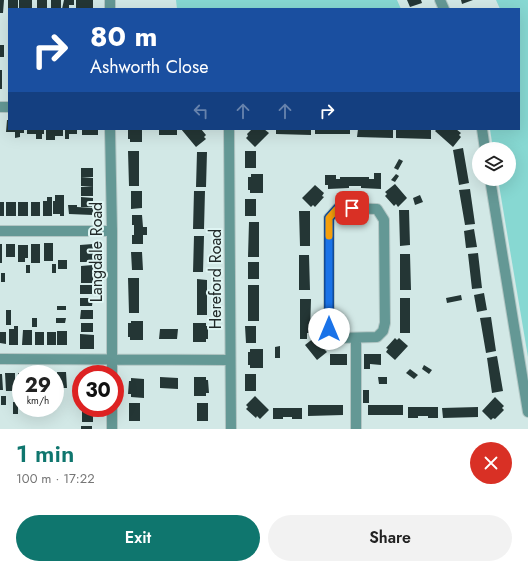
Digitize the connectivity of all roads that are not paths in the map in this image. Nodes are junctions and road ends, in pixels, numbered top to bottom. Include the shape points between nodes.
1 (110, 130) edge
2 (229, 130) edge
3 (482, 130) edge
4 (485, 142) edge
5 (491, 186) edge
6 (0, 231) edge
7 (112, 231) junction
8 (356, 339) junction
9 (0, 359) edge
10 (112, 359) junction
11 (230, 360) junction
12 (112, 365) edge
13 (528, 412) edge
14 (112, 417) edge
15 (112, 429) edge
16 (231, 429) edge
17 (356, 429) edge

1 - 7 street, Langdale Road
2 - 11 street, Hereford Road
3 - 4 street
5 - 13 street
6 - 7 street
7 - 10 street, Langdale Road
8 - 8 street via 338,338 329,329 329,218 338,208 377,209 384,220 383,332 377,337
8 - 17 street
9 - 10 street
10 - 11 street
10 - 12 street, Langdale Road
11 - 16 street, Hereford Road
14 - 15 street

